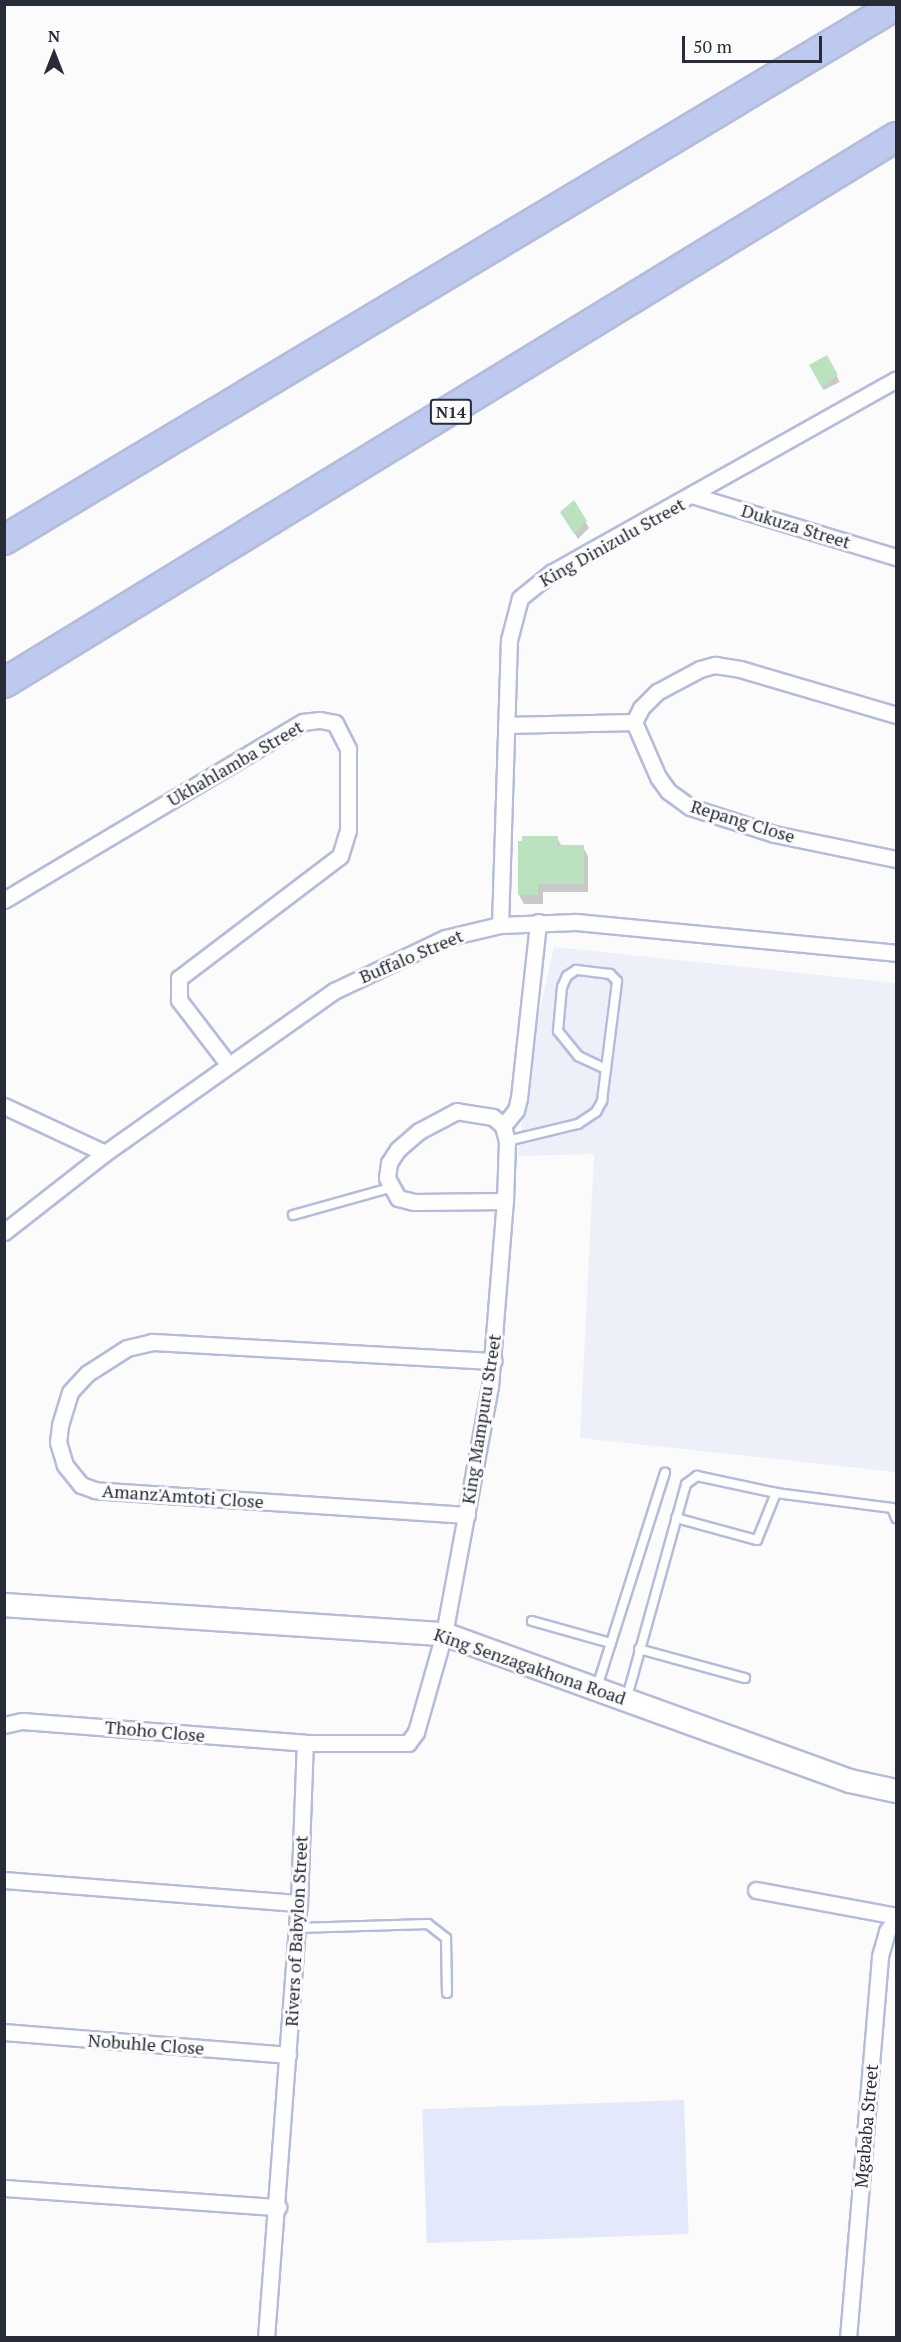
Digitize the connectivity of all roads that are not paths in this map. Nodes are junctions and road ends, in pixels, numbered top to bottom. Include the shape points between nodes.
1 (897, 5) edge
2 (897, 137) edge
3 (897, 154) edge
4 (782, 206) junction
5 (897, 379) edge
6 (882, 387) junction
7 (897, 393) edge
8 (695, 496) junction
9 (4, 540) edge
10 (897, 557) edge
11 (4, 683) edge
12 (897, 715) edge
13 (634, 722) junction
14 (506, 725) junction
15 (897, 859) edge
16 (4, 900) edge
17 (538, 922) junction
18 (500, 925) junction
19 (897, 953) edge
20 (228, 1064) junction
21 (606, 1069) junction
22 (4, 1106) edge
23 (505, 1134) junction
24 (105, 1153) junction
25 (390, 1188) junction
26 (504, 1201) junction
27 (292, 1215) dead end
28 (4, 1232) edge
29 (493, 1361) junction
30 (664, 1473) dead end
31 (776, 1493) junction
32 (467, 1515) junction
33 (676, 1518) junction
34 (897, 1518) edge
35 (4, 1605) edge
36 (532, 1621) dead end
37 (444, 1634) junction
38 (611, 1643) junction
39 (639, 1649) junction
40 (745, 1678) dead end
41 (597, 1688) junction
42 (626, 1699) junction
43 (4, 1725) edge
44 (305, 1743) junction
45 (897, 1791) edge
46 (4, 1880) edge
47 (756, 1890) dead end
48 (299, 1903) junction
49 (897, 1917) edge
50 (297, 1928) junction
51 (447, 1993) dead end
52 (4, 2032) edge
53 (288, 2055) junction
54 (4, 2188) edge
55 (278, 2208) junction
56 (266, 2337) edge
57 (848, 2337) edge

1 - 9 highway
2 - 4 highway, N14
3 - 4 highway
4 - 11 highway, N14 via 274,522
5 - 6 street, King Dinizulu Street
6 - 7 street
6 - 8 street, King Dinizulu Street
8 - 10 street, Dukuza Street
8 - 14 street, King Dinizulu Street via 551,573 520,598 509,640
12 - 13 street via 715,665 657,692
13 - 14 street
13 - 15 street, Repang Close via 657,777 690,807 774,834
14 - 18 street, King Dinizulu Street
16 - 20 street, Ukhahlamba Street via 303,722 335,723 348,749 348,830 340,856 178,978 179,1000
17 - 18 street, Buffalo Street
17 - 19 street, Buffalo Street via 603,924
17 - 23 street, King Mampuru Street via 519,1098
18 - 20 street, Buffalo Street via 445,938 375,969 334,991
20 - 24 street, Buffalo Street
21 - 21 lane via 616,981 609,974 576,970 567,976 562,987 558,1031 578,1056
21 - 23 lane via 602,1101 596,1112 578,1124
22 - 24 street
23 - 25 street via 493,1116 477,1112 457,1111 437,1118 398,1149 389,1163
23 - 26 street, King Mampuru Street
24 - 28 street, Buffalo Street
25 - 26 street via 398,1198 414,1202
25 - 27 lane
26 - 29 street, King Mampuru Street
29 - 32 street, King Mampuru Street
29 - 32 street, Amanz'Amtoti Close via 152,1342 128,1348 88,1373 70,1392 60,1425 58,1442 65,1466 81,1485 95,1490
30 - 38 lane
31 - 33 lane via 697,1476 686,1484
31 - 33 lane via 757,1540
31 - 34 lane via 892,1508
32 - 37 street, King Mampuru Street
33 - 39 lane
35 - 37 street, King Senzagakhona Road
36 - 38 lane
37 - 41 street, King Senzagakhona Road
37 - 44 street via 416,1732 408,1743
38 - 41 lane
39 - 40 lane
39 - 42 lane
41 - 42 street, King Senzagakhona Road
42 - 45 street, King Senzagakhona Road via 850,1781
43 - 44 street, Thoho Close via 43,1722
44 - 48 street, Rivers of Babylon Street
46 - 48 street
47 - 49 street, Mgababa Street
48 - 50 street, Rivers of Babylon Street
49 - 57 street, Mgababa Street via 887,1931 880,1956
50 - 51 lane via 428,1924 446,1938
50 - 53 street, Rivers of Babylon Street
52 - 53 street, Nobuhle Close
53 - 55 street, Rivers of Babylon Street
54 - 55 street
55 - 56 street, Rivers of Babylon Street

